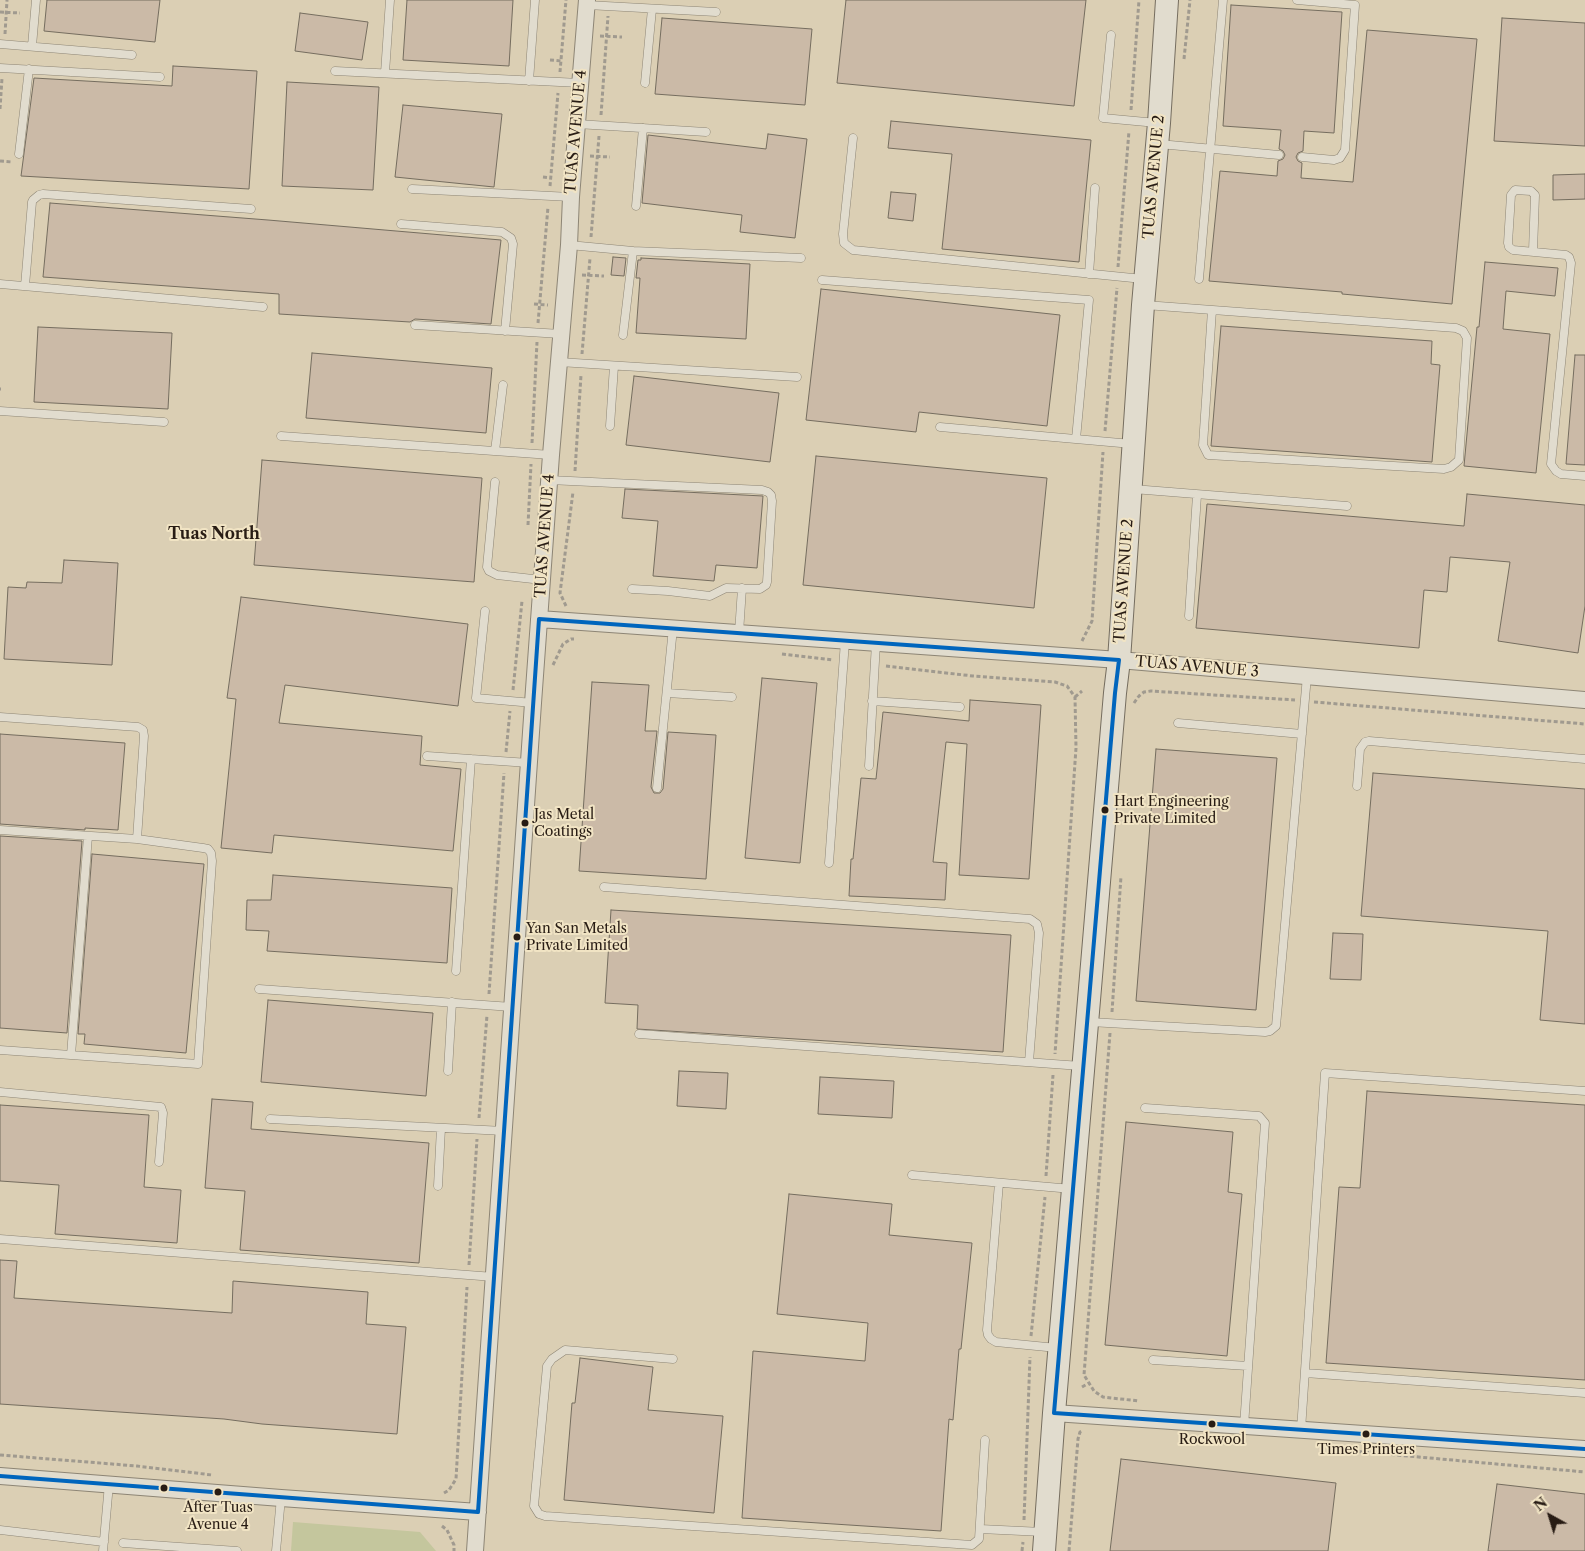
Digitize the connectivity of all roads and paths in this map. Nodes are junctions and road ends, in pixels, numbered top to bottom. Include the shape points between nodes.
1 (36, 0) edge
2 (390, 0) edge
3 (535, 0) edge
4 (566, 0) edge
5 (1139, 0) edge
6 (1167, 0) edge
7 (1223, 0) edge
8 (1297, 0) edge
9 (587, 3) edge
10 (609, 7) junction
11 (652, 9) junction
12 (0, 12) edge
13 (716, 12) dead end
14 (20, 13) dead end
15 (584, 34) junction
16 (1111, 35) dead end
17 (607, 36) junction
18 (622, 37) dead end
19 (0, 44) edge
20 (32, 46) junction
21 (132, 55) dead end
22 (0, 68) edge
23 (28, 69) junction
24 (334, 71) dead end
25 (386, 73) junction
26 (160, 78) dead end
27 (529, 81) junction
28 (559, 82) junction
29 (580, 83) junction
30 (645, 83) dead end
31 (1130, 120) junction
32 (577, 124) junction
33 (600, 126) junction
34 (643, 128) junction
35 (706, 132) dead end
36 (1158, 134) junction
37 (853, 138) dead end
38 (1210, 149) junction
39 (19, 154) dead end
40 (1279, 155) dead end
41 (1302, 157) dead end
42 (1095, 188) dead end
43 (412, 189) dead end
44 (549, 196) junction
45 (571, 196) junction
46 (636, 206) dead end
47 (251, 209) dead end
48 (401, 224) dead end
49 (568, 245) junction
50 (590, 247) junction
51 (633, 251) junction
52 (1533, 252) junction
53 (801, 258) dead end
54 (566, 274) junction
55 (1089, 274) junction
56 (588, 276) junction
57 (604, 276) dead end
58 (1118, 277) junction
59 (1199, 279) dead end
60 (822, 280) dead end
61 (1145, 280) junction
62 (0, 284) edge
63 (25, 286) junction
64 (1143, 305) junction
65 (263, 307) dead end
66 (1212, 310) junction
67 (415, 325) dead end
68 (505, 331) junction
69 (537, 333) junction
70 (561, 334) junction
71 (623, 335) dead end
72 (559, 362) junction
73 (581, 363) junction
74 (614, 366) junction
75 (797, 377) dead end
76 (502, 385) dead end
77 (0, 411) edge
78 (164, 422) dead end
79 (610, 426) dead end
80 (940, 427) dead end
81 (281, 436) dead end
82 (1076, 439) junction
83 (1104, 441) junction
84 (1134, 444) junction
85 (495, 451) junction
86 (532, 453) junction
87 (551, 455) junction
88 (1585, 476) edge
89 (549, 480) junction
90 (574, 481) junction
91 (495, 482) dead end
92 (1131, 489) junction
93 (1198, 494) junction
94 (1347, 506) dead end
95 (528, 530) dead end
96 (525, 578) junction
97 (542, 580) junction
98 (742, 588) junction
99 (632, 589) dead end
100 (573, 610) dead end
101 (485, 611) dead end
102 (1189, 616) dead end
103 (539, 619) junction
104 (673, 628) junction
105 (739, 633) junction
106 (580, 639) dead end
107 (844, 641) junction
108 (876, 643) junction
109 (1077, 645) dead end
110 (777, 654) dead end
111 (1119, 660) junction
112 (843, 661) junction
113 (874, 665) junction
114 (552, 666) dead end
115 (1307, 676) junction
116 (1082, 691) dead end
117 (667, 693) junction
118 (1134, 693) dead end
119 (1139, 696) junction
120 (732, 697) dead end
121 (1075, 697) junction
122 (872, 700) junction
123 (1585, 700) edge
124 (511, 701) junction
125 (1305, 701) junction
126 (533, 704) junction
127 (960, 707) dead end
128 (1132, 709) dead end
129 (0, 717) edge
130 (1178, 723) dead end
131 (1585, 724) edge
132 (1302, 734) junction
133 (427, 756) dead end
134 (1585, 758) edge
135 (471, 759) junction
136 (504, 762) junction
137 (529, 763) junction
138 (868, 766) dead end
139 (1357, 786) dead end
140 (657, 788) dead end
141 (0, 830) edge
142 (88, 836) junction
143 (137, 839) junction
144 (829, 863) dead end
145 (1122, 867) dead end
146 (604, 887) dead end
147 (456, 972) dead end
148 (259, 989) dead end
149 (452, 1002) junction
150 (488, 1005) junction
151 (512, 1006) junction
152 (1088, 1022) junction
153 (1111, 1023) junction
154 (639, 1034) dead end
155 (0, 1050) edge
156 (71, 1055) junction
157 (1029, 1062) junction
158 (1054, 1064) junction
159 (1084, 1066) junction
160 (448, 1071) dead end
161 (1585, 1091) edge
162 (0, 1092) edge
163 (1145, 1108) dead end
164 (270, 1119) dead end
165 (441, 1128) junction
166 (478, 1130) junction
167 (504, 1131) junction
168 (159, 1162) dead end
169 (912, 1175) dead end
170 (999, 1182) junction
171 (438, 1186) dead end
172 (1046, 1187) junction
173 (1073, 1189) junction
174 (0, 1239) edge
175 (468, 1276) junction
176 (494, 1277) junction
177 (1030, 1345) junction
178 (1059, 1348) junction
179 (673, 1359) dead end
180 (1153, 1360) dead end
181 (1248, 1366) junction
182 (1305, 1373) junction
183 (1089, 1383) junction
184 (1082, 1387) dead end
185 (1585, 1393) edge
186 (1141, 1401) dead end
187 (1054, 1413) junction
188 (1244, 1426) junction
189 (1084, 1430) dead end
190 (1302, 1430) junction
191 (985, 1440) dead end
192 (1585, 1449) edge
193 (0, 1476) edge
194 (109, 1484) junction
195 (448, 1490) dead end
196 (281, 1498) junction
197 (478, 1512) junction
198 (980, 1529) junction
199 (0, 1530) edge
200 (1023, 1531) junction
201 (1045, 1541) edge
202 (104, 1542) junction
203 (123, 1543) dead end
204 (103, 1551) edge
205 (237, 1551) edge
206 (276, 1551) edge
207 (475, 1551) edge
208 (1022, 1551) edge
209 (1069, 1551) edge

1 - 20 lane
2 - 25 lane
3 - 27 lane
4 - 28 path
5 - 31 path
6 - 36 street, TUAS AVENUE 2
7 - 38 lane
8 - 41 lane via 1355,5 1345,150 1340,158 1334,160
9 - 10 lane
9 - 15 street, TUAS AVENUE 4
10 - 11 lane
10 - 17 path
11 - 13 lane
11 - 30 lane
12 - 14 path
15 - 17 path
15 - 29 street, TUAS AVENUE 4
16 - 31 lane via 1103,118
17 - 18 path
17 - 33 path
19 - 20 lane
20 - 21 lane
22 - 23 lane
23 - 26 lane
23 - 39 lane
24 - 25 lane
25 - 27 lane
27 - 28 lane
28 - 29 lane
28 - 44 path
29 - 32 street, TUAS AVENUE 4
31 - 36 lane
31 - 58 path
32 - 33 lane
32 - 45 street, TUAS AVENUE 4
33 - 34 lane
33 - 50 path
34 - 35 lane
34 - 46 lane
36 - 38 lane
36 - 61 street, TUAS AVENUE 2
37 - 55 lane via 843,234 844,243 853,250
38 - 40 lane
38 - 59 lane
42 - 55 lane
43 - 44 lane
44 - 45 lane
44 - 69 path
45 - 49 street, TUAS AVENUE 4
47 - 63 lane via 39,195 32,202
48 - 68 lane via 502,232 511,238
49 - 50 lane
49 - 54 street, TUAS AVENUE 4
50 - 51 lane
50 - 56 path
51 - 53 lane
51 - 71 lane
52 - 52 lane via 1536,195 1531,190 1518,189 1510,196 1508,243 1514,250
52 - 88 lane via 1566,255 1571,263 1551,464 1561,474
54 - 56 path
54 - 70 street, TUAS AVENUE 4
55 - 58 lane
56 - 57 path
56 - 73 path
58 - 61 lane
58 - 83 path
60 - 82 lane via 1089,300
61 - 64 street, TUAS AVENUE 2
62 - 63 lane
63 - 65 lane
64 - 66 lane
64 - 84 street, TUAS AVENUE 2
66 - 66 lane via 1203,445 1208,455 1444,469 1459,460 1467,338 1463,330
67 - 68 lane
68 - 69 lane
69 - 70 lane
69 - 86 path
70 - 72 street, TUAS AVENUE 4
72 - 73 lane
72 - 87 street, TUAS AVENUE 4
73 - 74 lane
73 - 90 path
74 - 75 lane
74 - 79 lane
76 - 85 lane
77 - 78 lane
80 - 82 lane
81 - 85 lane
82 - 83 lane
83 - 84 lane
83 - 109 path via 1092,621 1084,639
84 - 92 street, TUAS AVENUE 2
85 - 86 lane
86 - 87 lane
86 - 95 path
87 - 89 street, TUAS AVENUE 4
89 - 90 lane
89 - 97 street, TUAS AVENUE 4
90 - 98 lane via 768,492 772,502 767,582 760,589
90 - 100 path via 560,593 566,606
91 - 96 lane via 488,567 493,574
92 - 93 lane
92 - 111 street, TUAS AVENUE 2
93 - 94 lane
93 - 102 lane
96 - 97 lane
96 - 124 path
97 - 103 street, TUAS AVENUE 4
98 - 99 lane via 726,588 710,596
98 - 105 lane
101 - 124 lane via 476,698
103 - 104 street, TUAS AVENUE 3
103 - 126 street, TUAS AVENUE 4
104 - 105 street, TUAS AVENUE 3
104 - 117 lane
105 - 107 street, TUAS AVENUE 3
106 - 114 path via 571,639 563,644
107 - 108 street, TUAS AVENUE 3
107 - 112 lane
108 - 111 street, TUAS AVENUE 3
108 - 113 lane
110 - 112 path
111 - 115 street, TUAS AVENUE 3
111 - 152 street, TUAS AVENUE 2
112 - 144 lane
113 - 121 path via 1055,682 1067,686
113 - 122 lane
115 - 123 street, TUAS AVENUE 3
115 - 125 lane
116 - 121 path
117 - 120 lane
117 - 140 lane
118 - 119 path
119 - 125 path via 1152,691
119 - 128 path
121 - 158 path via 1076,748
122 - 127 lane
122 - 138 lane
124 - 126 lane
124 - 136 path
125 - 131 path
125 - 132 lane
126 - 137 street, TUAS AVENUE 4
129 - 143 lane via 138,727 143,730
130 - 132 lane
132 - 153 lane via 1276,1026 1265,1032
133 - 135 lane
134 - 139 lane via 1369,741 1360,749
135 - 136 lane
135 - 147 lane
136 - 137 lane
136 - 150 path
137 - 151 street, TUAS AVENUE 4
141 - 142 lane
142 - 143 lane
142 - 156 lane
143 - 156 lane via 203,848 211,853 198,1064
145 - 153 path
146 - 157 lane via 1030,919 1037,924 1039,933
148 - 149 lane
149 - 150 lane
149 - 160 lane
150 - 151 lane
150 - 166 path
151 - 167 street, TUAS AVENUE 4
152 - 153 lane
152 - 159 street, TUAS AVENUE 2
153 - 183 path via 1084,1375
154 - 157 lane
155 - 156 lane
157 - 158 lane
158 - 159 lane
158 - 172 path
159 - 173 street, TUAS AVENUE 2
161 - 182 lane via 1325,1073
162 - 168 lane via 161,1107
163 - 181 lane via 1259,1116 1265,1124
164 - 165 lane
165 - 166 lane
165 - 171 lane
166 - 167 lane
166 - 175 path
167 - 176 street, TUAS AVENUE 4
169 - 170 lane
170 - 172 lane
170 - 177 lane via 987,1330 996,1342
172 - 173 lane
172 - 177 path
173 - 178 street, TUAS AVENUE 2
174 - 175 lane
175 - 176 lane
175 - 195 path via 456,1479
176 - 197 street, TUAS AVENUE 4
177 - 178 lane
177 - 200 path
178 - 187 street, TUAS AVENUE 2
179 - 198 lane via 565,1350 552,1359 548,1366 534,1506 539,1514 968,1545 979,1539
180 - 181 lane
181 - 188 lane
182 - 185 lane
182 - 190 lane
183 - 184 path
183 - 186 path via 1103,1397
187 - 188 street
187 - 201 street, TUAS AVENUE 2
188 - 190 street
189 - 209 path via 1078,1439
190 - 192 street
191 - 198 lane
193 - 194 street
194 - 196 street
194 - 202 lane
196 - 197 street
196 - 206 lane
197 - 207 street, TUAS AVENUE 4
198 - 200 lane
199 - 202 lane
200 - 201 lane
200 - 208 path
202 - 204 lane
203 - 205 lane

